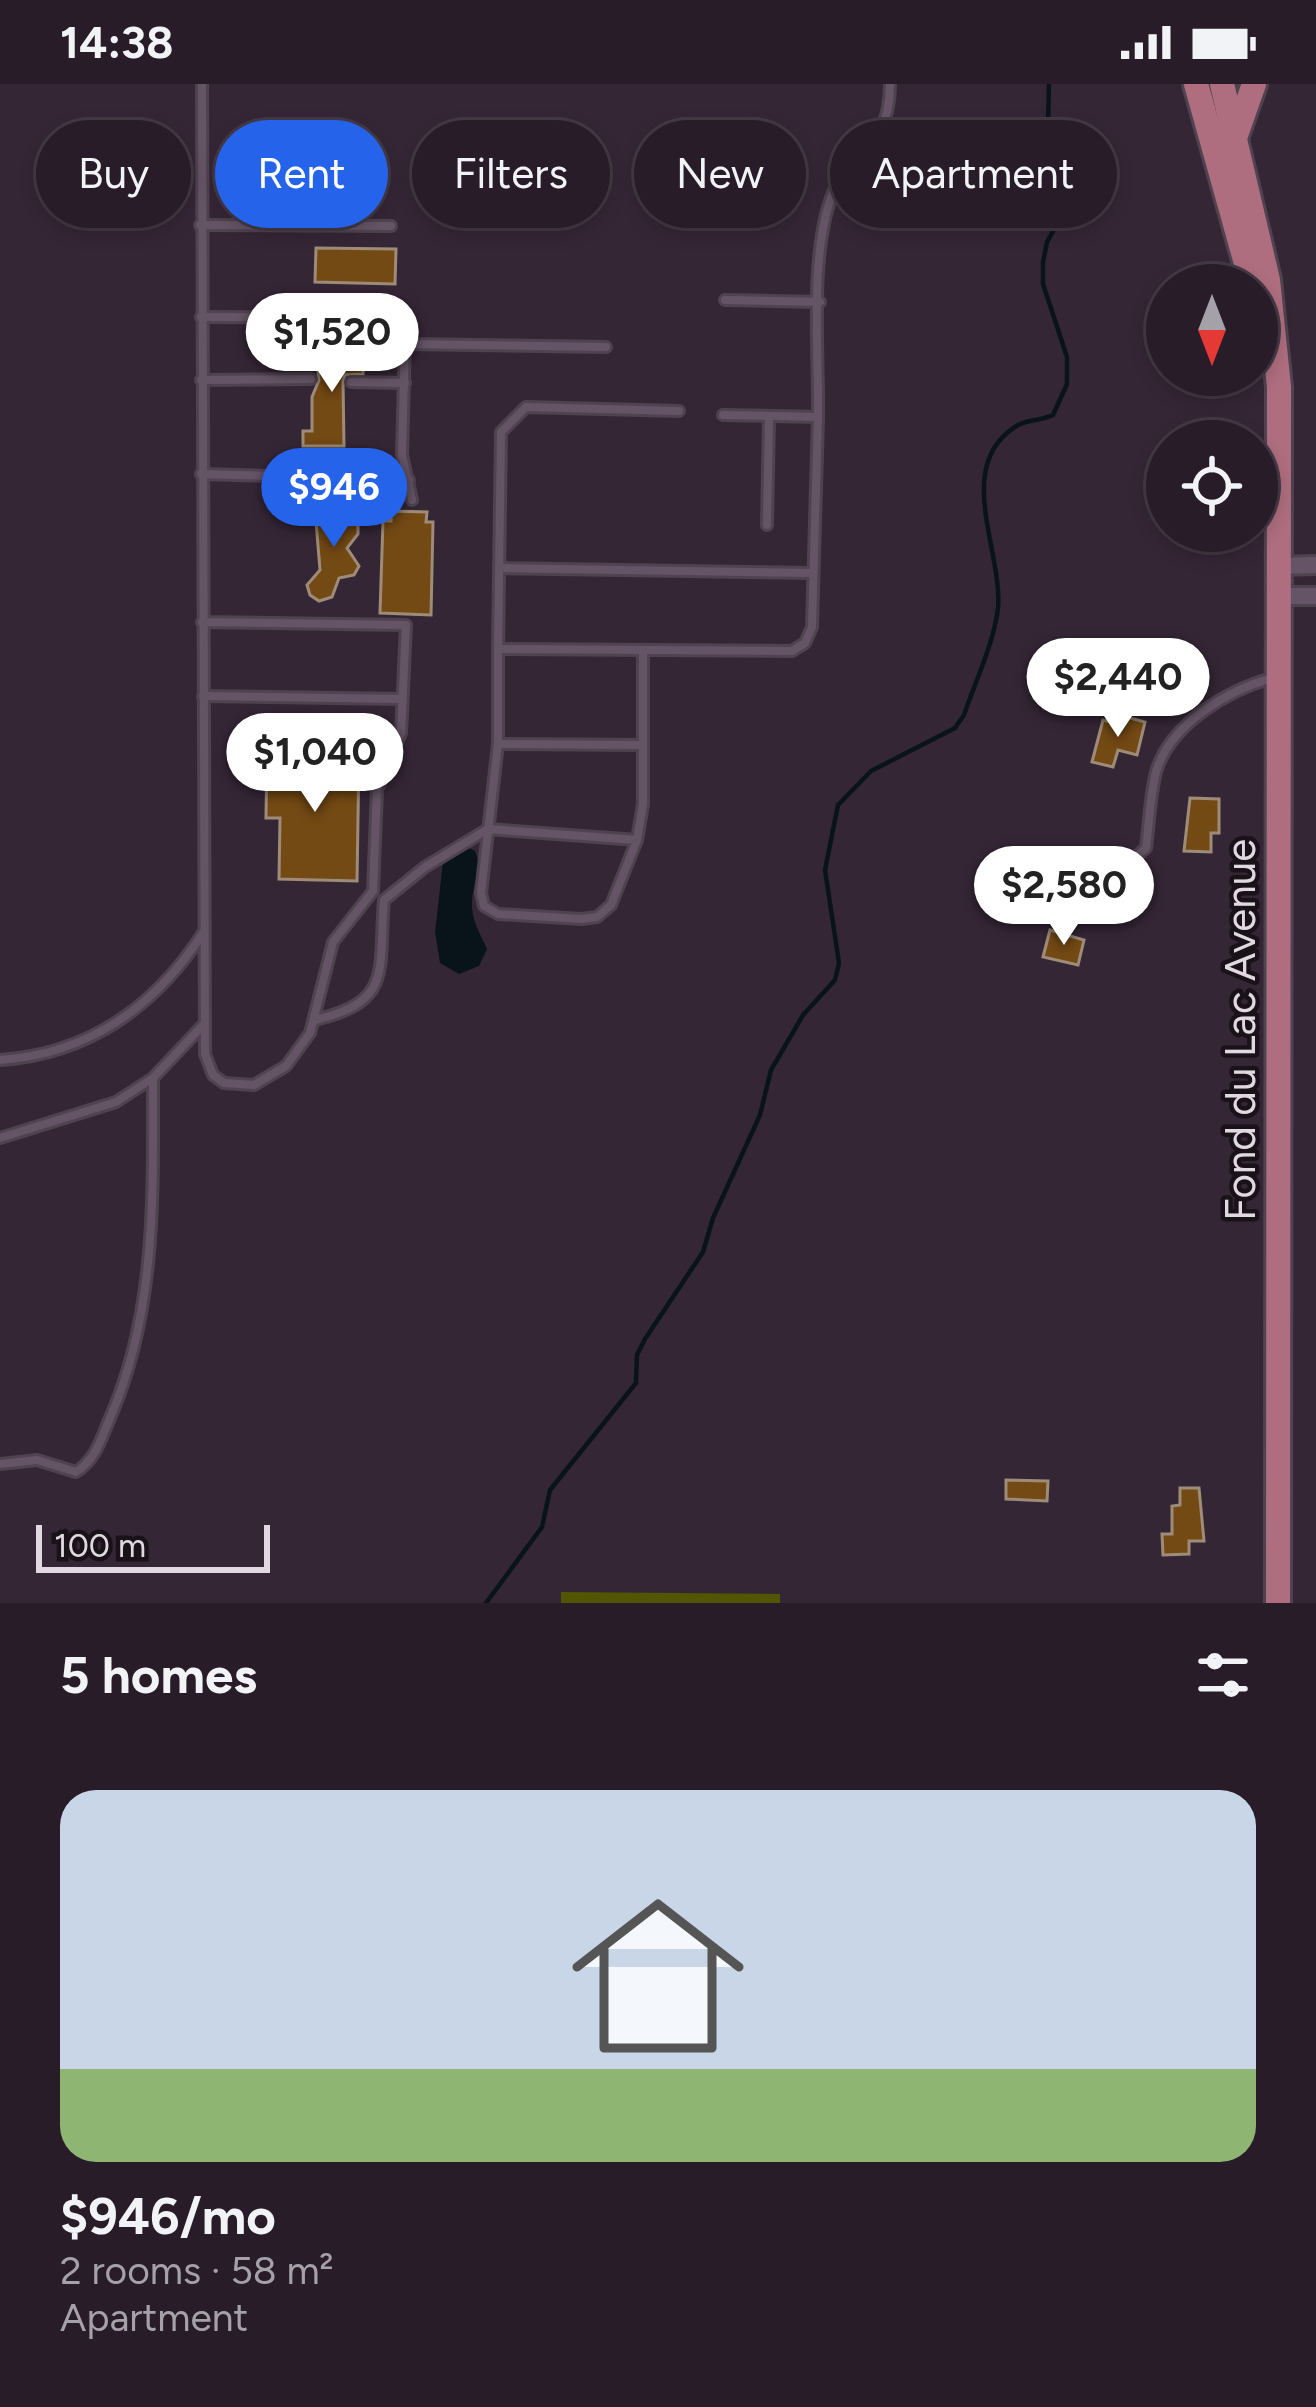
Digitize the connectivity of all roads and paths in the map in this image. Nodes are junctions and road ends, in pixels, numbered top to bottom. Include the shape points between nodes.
1 (202, 84) edge
2 (890, 84) edge
3 (1196, 84) edge
4 (1222, 84) edge
5 (1254, 84) edge
6 (1235, 138) junction
7 (200, 225) junction
8 (391, 226) dead end
9 (1246, 264) edge
10 (725, 299) dead end
11 (820, 302) junction
12 (201, 317) junction
13 (406, 344) junction
14 (606, 347) dead end
15 (311, 379) dead end
16 (201, 380) junction
17 (351, 382) dead end
18 (404, 383) junction
19 (679, 411) dead end
20 (723, 416) dead end
21 (769, 416) junction
22 (818, 417) junction
23 (1278, 420) edge
24 (201, 474) junction
25 (409, 480) junction
26 (412, 500) dead end
27 (1278, 511) edge
28 (767, 525) dead end
29 (1280, 566) junction
30 (1316, 566) edge
31 (499, 568) junction
32 (813, 573) junction
33 (1280, 596) junction
34 (1316, 596) edge
35 (202, 622) junction
36 (498, 649) junction
37 (643, 650) junction
38 (1280, 676) junction
39 (203, 696) junction
40 (402, 699) junction
41 (498, 744) junction
42 (643, 745) junction
43 (488, 829) junction
44 (637, 840) junction
45 (1088, 897) dead end
46 (205, 930) junction
47 (314, 1020) junction
48 (205, 1023) junction
49 (0, 1060) edge
50 (153, 1078) junction
51 (0, 1138) edge
52 (0, 1463) edge
53 (1279, 1603) edge

1 - 7 lane
2 - 11 lane via 883,133 830,197
3 - 9 main road
4 - 6 main road, Fond du Lac Avenue
5 - 6 main road
6 - 23 main road, Fond du Lac Avenue via 1274,319
7 - 8 lane
7 - 12 lane
10 - 11 lane
11 - 22 lane
12 - 13 lane via 374,315 390,318
12 - 16 lane
13 - 14 lane
13 - 18 lane
15 - 16 lane
16 - 24 lane
17 - 18 lane
18 - 25 lane
19 - 31 lane via 526,407 511,418 501,432
20 - 21 lane
21 - 22 lane
21 - 28 lane
22 - 32 lane
24 - 25 lane
24 - 35 lane
25 - 26 lane
27 - 29 main road, Fond du Lac Avenue
29 - 30 street
29 - 33 main road, Fond du Lac Avenue
31 - 32 lane
31 - 36 lane
32 - 37 lane via 812,627 792,651
33 - 34 street
33 - 38 main road, Fond du Lac Avenue
35 - 39 lane
35 - 40 lane via 406,626
36 - 37 lane
36 - 41 lane
37 - 42 lane
38 - 45 lane via 1244,686 1169,746 1157,770 1146,848
38 - 53 main road, Fond du Lac Avenue
39 - 40 lane
39 - 46 lane
40 - 47 lane via 400,733 377,790 373,891 333,942
41 - 42 lane
41 - 43 lane
42 - 44 lane
43 - 44 lane
43 - 44 lane via 481,892 484,906 498,914 597,917 610,905
43 - 47 lane via 384,900 377,987 360,1007
46 - 48 lane
46 - 49 lane via 182,963 89,1041 48,1056
47 - 48 lane via 286,1066 238,1087 207,1066
48 - 50 lane
50 - 51 lane via 116,1102
50 - 52 lane via 144,1312 117,1401 90,1463 76,1472 37,1460

